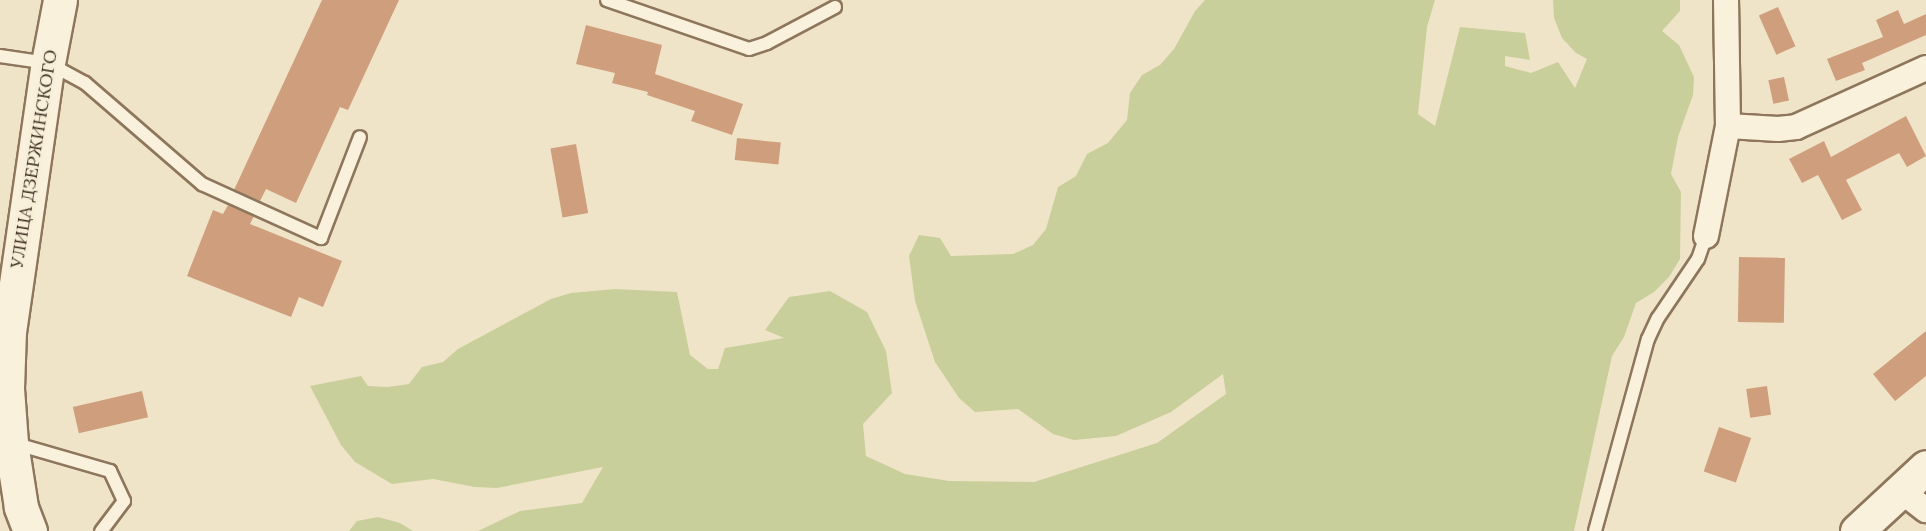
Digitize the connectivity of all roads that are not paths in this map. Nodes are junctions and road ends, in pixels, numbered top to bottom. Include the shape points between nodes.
1 (60, 0) edge
2 (608, 0) edge
3 (1726, 0) edge
4 (835, 7) dead end
5 (0, 56) edge
6 (48, 63) junction
7 (1926, 68) edge
8 (1728, 126) junction
9 (360, 137) dead end
10 (1706, 236) joint
11 (6, 444) edge
12 (1926, 468) edge
13 (1900, 489) junction
14 (1926, 510) edge
15 (30, 531) edge
16 (101, 531) edge
17 (1595, 531) edge
18 (1857, 531) edge

1 - 6 main road, УЛИЦА ДЗЕРЖИНСКОГО
2 - 4 lane via 749,49
3 - 8 street
5 - 6 lane
6 - 9 lane via 86,83 202,184 321,238
6 - 11 main road, УЛИЦА ДЗЕРЖИНСКОГО via 9,332
7 - 8 street via 1796,127
8 - 10 street
10 - 17 lane via 1698,259 1648,339
11 - 15 main road, УЛИЦА ДЗЕРЖИНСКОГО
11 - 16 lane via 110,471 124,501
12 - 13 main road
13 - 14 street
13 - 18 main road

